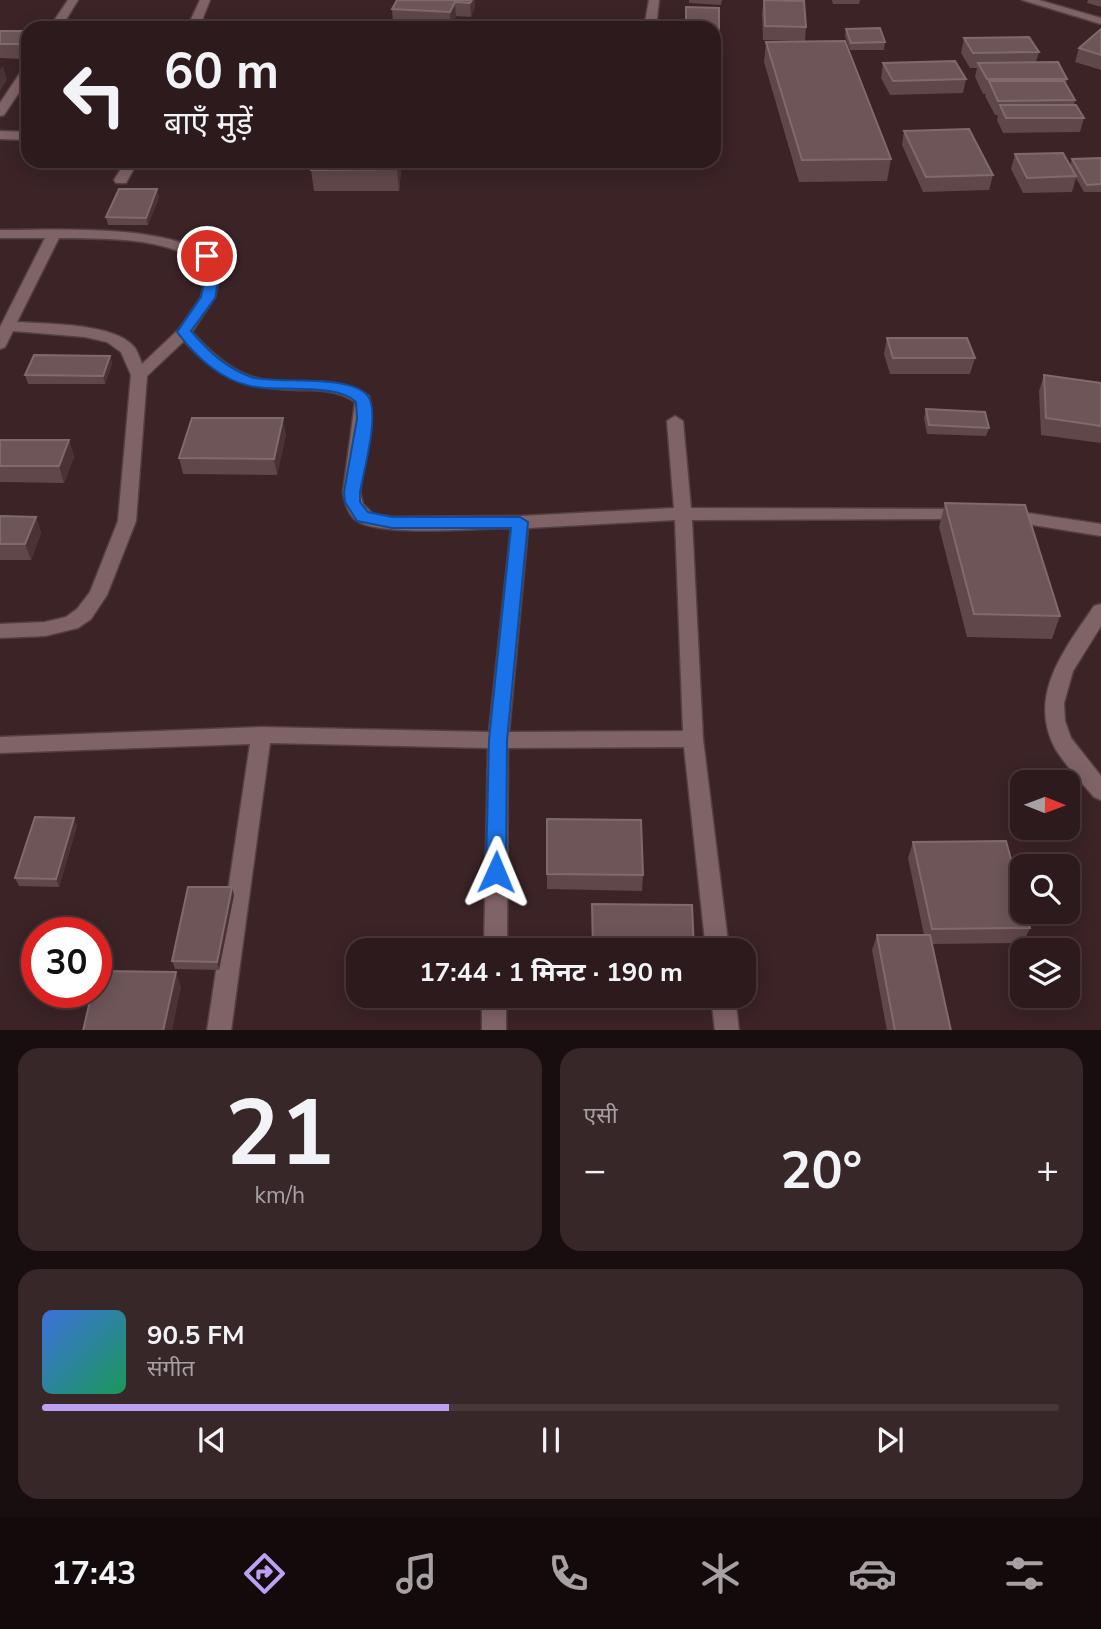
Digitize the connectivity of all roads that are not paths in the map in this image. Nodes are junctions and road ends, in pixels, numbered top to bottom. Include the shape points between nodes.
1 (73, 0) edge
2 (205, 0) edge
3 (654, 0) edge
4 (1027, 0) edge
5 (60, 21) edge
6 (196, 21) edge
7 (651, 21) edge
8 (1101, 21) edge
9 (21, 81) edge
10 (0, 113) edge
11 (0, 135) edge
12 (21, 136) edge
13 (128, 168) edge
14 (121, 180) dead end
15 (0, 234) edge
16 (54, 235) junction
17 (8, 326) junction
18 (184, 332) junction
19 (0, 344) edge
20 (139, 375) junction
21 (675, 421) dead end
22 (683, 514) junction
23 (520, 522) junction
24 (1101, 530) edge
25 (1101, 611) edge
26 (0, 631) edge
27 (261, 735) junction
28 (693, 739) junction
29 (498, 740) junction
30 (0, 745) edge
31 (1101, 791) edge
32 (495, 938) edge
33 (717, 938) edge
34 (494, 1008) edge
35 (724, 1008) edge
36 (219, 1030) edge
37 (494, 1030) edge
38 (727, 1030) edge

1 - 5 street
2 - 6 street
3 - 7 street
4 - 8 street
9 - 10 street
11 - 12 street
13 - 14 street
15 - 16 street
16 - 17 street
16 - 18 street via 162,242 207,256 215,266 208,298
17 - 19 street
17 - 20 street via 86,332 112,339 128,349
18 - 20 street
18 - 23 street via 208,358 239,378 272,385 338,388 363,400 352,492 363,517 392,523
20 - 26 street via 127,521 98,595 71,623
21 - 22 street
22 - 23 street
22 - 24 street via 986,514
22 - 28 street
23 - 29 street
25 - 31 street via 1057,679 1052,709 1061,740
27 - 29 street
27 - 30 street
27 - 36 street
28 - 29 street
28 - 33 street
29 - 32 street
34 - 37 street
35 - 38 street

